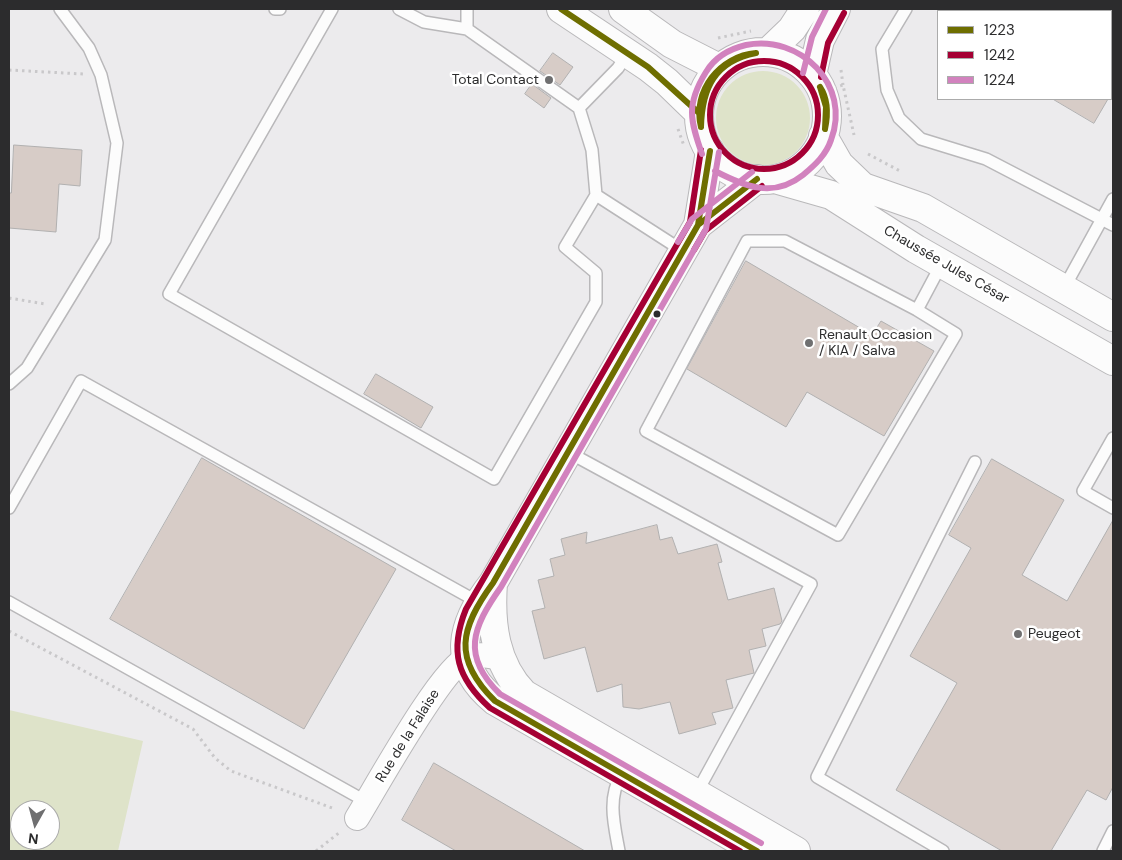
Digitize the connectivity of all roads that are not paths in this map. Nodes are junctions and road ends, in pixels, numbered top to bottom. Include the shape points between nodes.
1 (60, 9) edge
2 (275, 9) edge
3 (280, 9) edge
4 (332, 9) edge
5 (399, 9) edge
6 (467, 9) edge
7 (561, 9) edge
8 (623, 9) edge
9 (805, 9) edge
10 (836, 9) edge
11 (906, 9) edge
12 (467, 29) junction
13 (763, 41) junction
14 (627, 54) junction
15 (719, 68) junction
16 (817, 84) junction
17 (579, 108) junction
18 (699, 113) junction
19 (823, 136) junction
20 (710, 151) junction
21 (766, 179) junction
22 (596, 195) junction
23 (1113, 199) edge
24 (1102, 219) junction
25 (698, 224) junction
26 (1113, 225) edge
27 (683, 251) junction
28 (942, 263) junction
29 (1064, 288) junction
30 (917, 310) junction
31 (1113, 317) edge
32 (1113, 361) edge
33 (9, 384) edge
34 (1113, 438) edge
35 (568, 452) junction
36 (975, 462) dead end
37 (9, 508) edge
38 (1113, 508) edge
39 (485, 593) junction
40 (9, 602) edge
41 (465, 658) junction
42 (501, 658) junction
43 (627, 764) junction
44 (691, 802) junction
45 (362, 810) joint
46 (1113, 832) edge
47 (619, 851) edge
48 (758, 851) edge
49 (796, 851) edge
50 (943, 851) edge
51 (1102, 851) edge

1 - 33 lane via 88,48 101,75 117,143 105,240 27,368
2 - 3 lane
4 - 22 lane via 169,294 494,479 596,302 596,273 565,247
5 - 12 lane via 424,22
6 - 12 lane
7 - 14 main road
8 - 15 main road via 672,44
9 - 13 main road via 792,29
10 - 16 main road via 820,40
11 - 24 lane via 882,49 887,90 900,118 921,139 986,159
12 - 17 lane
13 - 15 main road
13 - 16 main road via 795,61
14 - 17 lane via 618,68
14 - 18 main road via 667,82
15 - 18 main road via 706,86
16 - 19 main road via 827,116
17 - 22 lane via 592,150
18 - 20 main road via 700,129
19 - 21 main road via 809,160 790,174
19 - 29 main road via 839,164 863,187 923,208
20 - 21 main road via 730,171
20 - 25 main road
21 - 25 main road
21 - 28 main road, Chaussée Jules César via 831,194
22 - 27 lane
23 - 24 lane
24 - 26 lane
24 - 29 lane
25 - 27 main road
27 - 35 main road
28 - 30 lane
28 - 32 main road, Chaussée Jules César
29 - 31 main road
30 - 30 lane via 956,334 838,535 646,431 747,241 785,241
34 - 38 lane via 1083,491
35 - 39 main road
35 - 44 lane via 811,584
36 - 50 lane via 817,777
37 - 39 lane via 81,381
39 - 41 main road via 465,632
39 - 42 main road
40 - 45 lane
41 - 42 street via 480,654
41 - 43 main road via 477,684 495,700
41 - 45 street, Rue de la Falaise via 433,693
42 - 43 main road via 515,685 524,694
43 - 44 main road
43 - 47 lane via 613,790 612,800
44 - 48 main road
44 - 49 main road
46 - 51 lane

